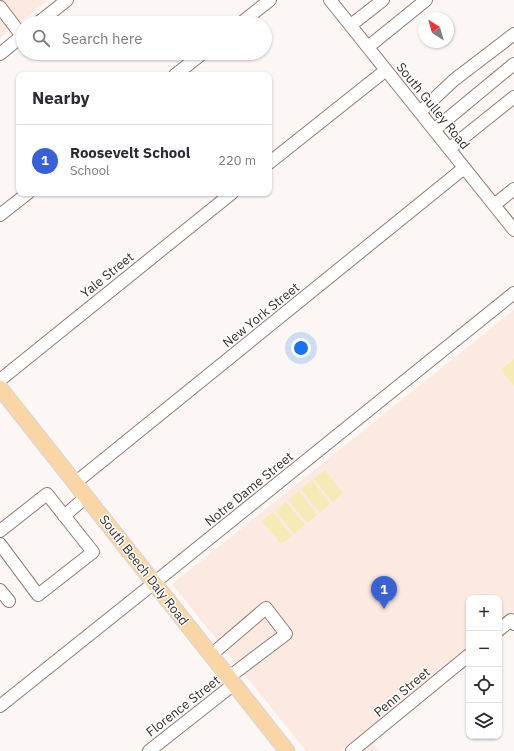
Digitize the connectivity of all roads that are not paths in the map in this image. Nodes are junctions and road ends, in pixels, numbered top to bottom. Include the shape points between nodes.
1 (67, 0) edge
2 (270, 0) edge
3 (330, 0) edge
4 (383, 0) edge
5 (426, 0) edge
6 (0, 7) edge
7 (47, 16) edge
8 (250, 16) edge
9 (351, 25) junction
10 (16, 26) edge
11 (514, 34) edge
12 (16, 41) edge
13 (368, 47) junction
14 (0, 54) edge
15 (194, 60) edge
16 (514, 64) edge
17 (386, 70) junction
18 (179, 72) edge
19 (514, 97) edge
20 (420, 112) junction
21 (434, 130) junction
22 (449, 149) junction
23 (272, 161) edge
24 (464, 168) junction
25 (514, 189) edge
26 (24, 196) edge
27 (228, 196) edge
28 (494, 205) junction
29 (0, 216) edge
30 (514, 230) edge
31 (514, 293) edge
32 (0, 380) edge
33 (0, 388) edge
34 (75, 483) junction
35 (86, 497) junction
36 (64, 516) junction
37 (0, 531) edge
38 (0, 544) edge
39 (154, 583) junction
40 (0, 590) edge
41 (9, 601) dead end
42 (512, 622) edge
43 (502, 628) edge
44 (211, 655) junction
45 (466, 658) edge
46 (231, 680) junction
47 (0, 706) edge
48 (357, 749) edge
49 (149, 751) edge
50 (287, 751) edge

1 - 7 street
2 - 8 street
3 - 9 street, South Gulley Road
4 - 9 street
5 - 13 street
6 - 10 street
9 - 13 street, South Gulley Road
11 - 20 street via 454,80
12 - 14 street
13 - 17 street, South Gulley Road
15 - 18 street
16 - 21 street
17 - 20 street, South Gulley Road
17 - 23 street
19 - 22 street
20 - 21 street, South Gulley Road
21 - 22 street, South Gulley Road
22 - 24 street, South Gulley Road
24 - 28 street, South Gulley Road
24 - 34 street, New York Street
25 - 28 street
26 - 29 street
27 - 32 street, Yale Street
28 - 30 street, South Gulley Road
31 - 39 street, Notre Dame Street
33 - 34 main road, South Beech Daly Road
34 - 35 main road, South Beech Daly Road
35 - 36 street
35 - 39 main road, South Beech Daly Road
36 - 37 street via 47,494
36 - 38 street via 93,552 38,594
39 - 44 main road, South Beech Daly Road
39 - 47 street, Notre Dame Street
40 - 41 street
42 - 43 street
44 - 46 main road, South Beech Daly Road
44 - 46 street, Florence Street via 266,608 286,634
45 - 48 street, Penn Street
46 - 49 street, Florence Street
46 - 50 main road, South Beech Daly Road

